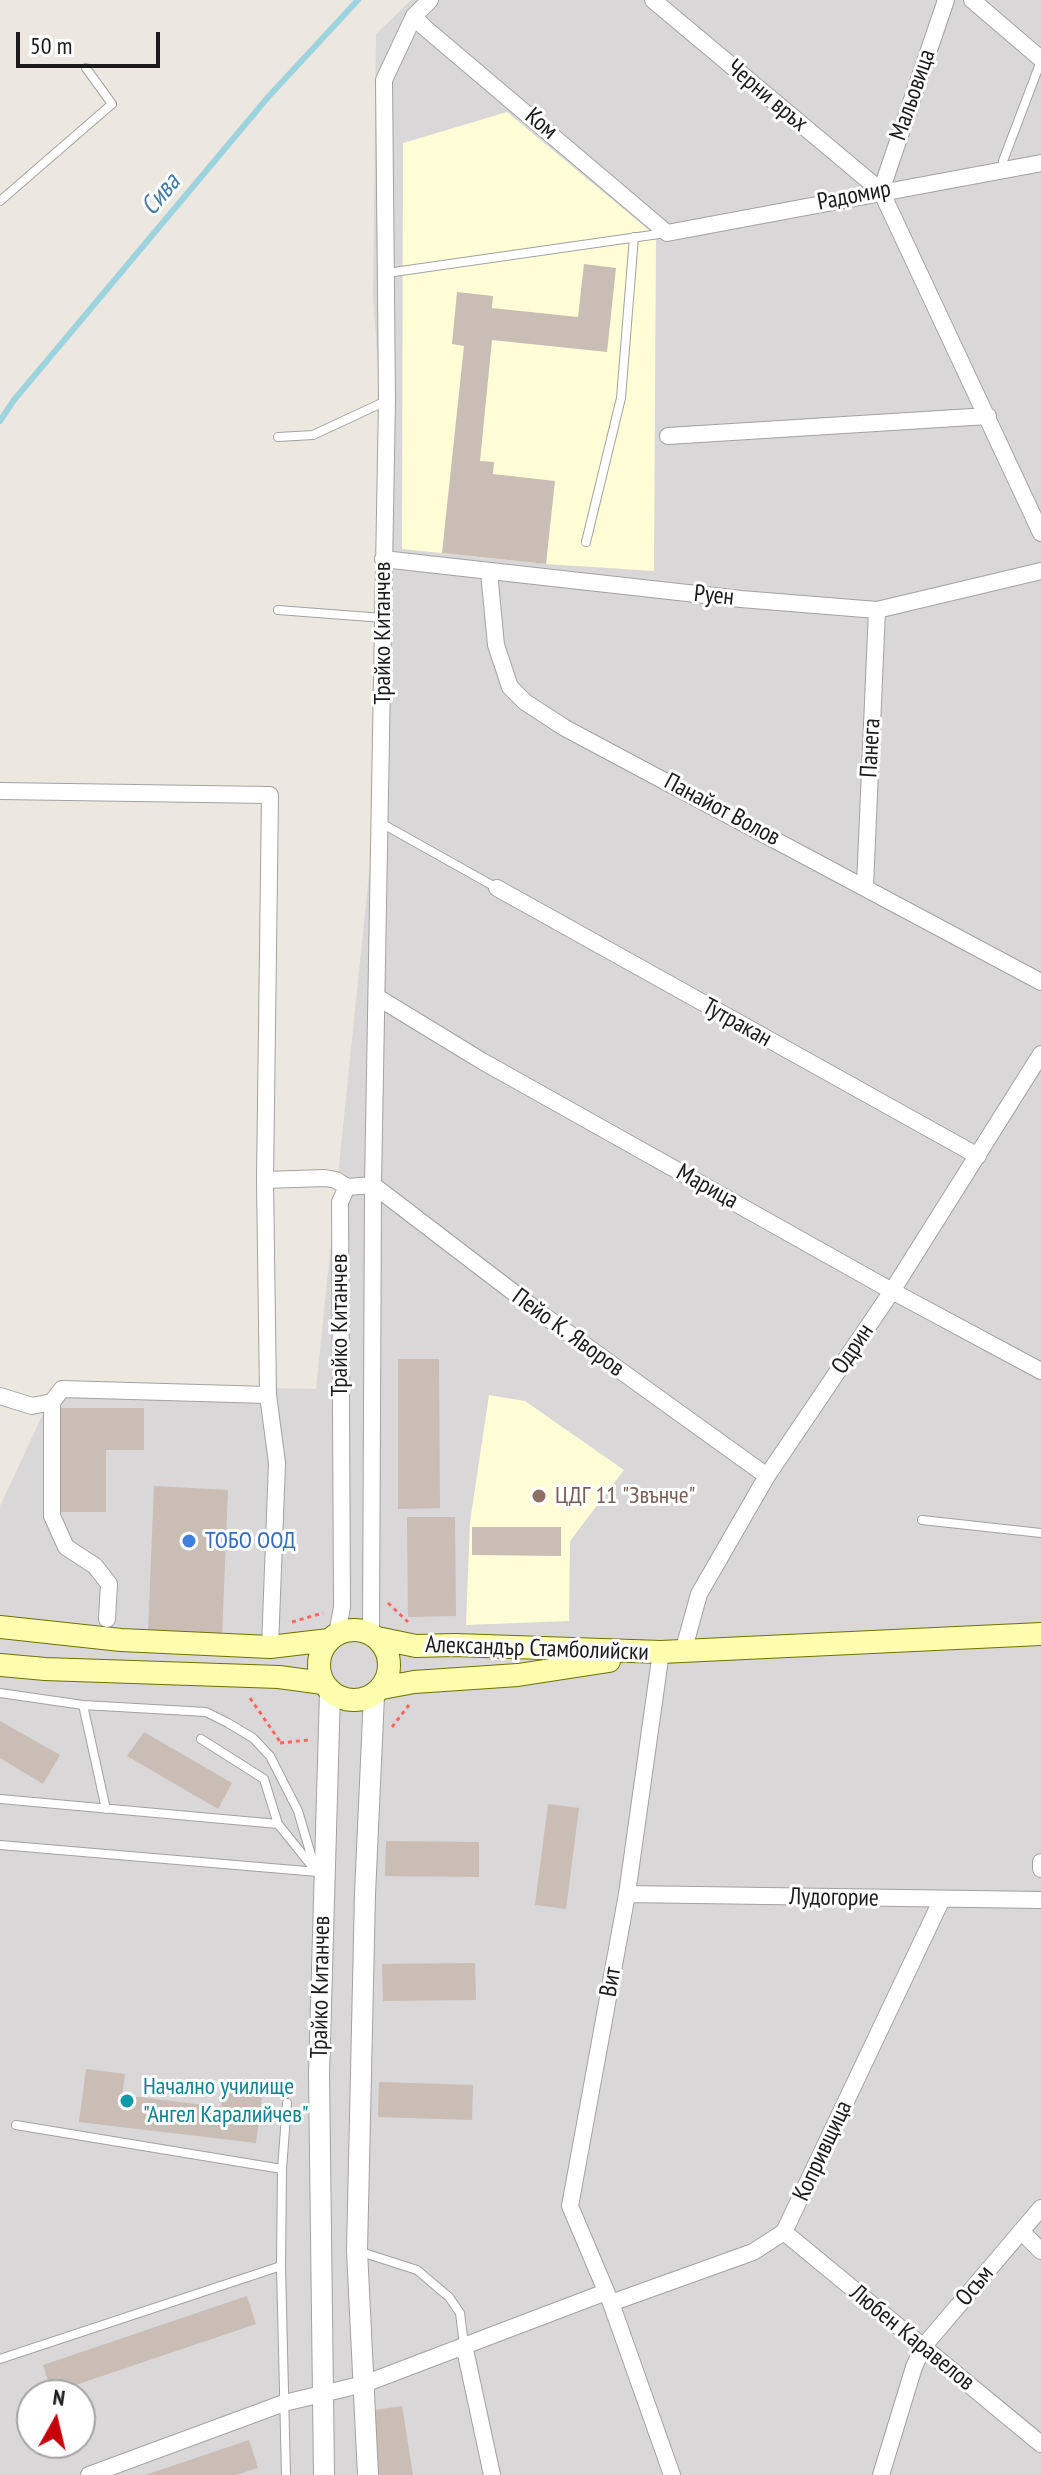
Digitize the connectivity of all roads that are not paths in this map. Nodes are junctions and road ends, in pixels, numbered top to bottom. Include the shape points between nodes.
1 (430, 0) edge
2 (653, 0) edge
3 (946, 0) edge
4 (972, 0) edge
5 (414, 16) junction
6 (1041, 60) edge
7 (86, 68) dead end
8 (1041, 163) edge
9 (1004, 170) junction
10 (881, 191) junction
11 (0, 201) edge
12 (667, 233) junction
13 (634, 237) junction
14 (386, 273) junction
15 (387, 400) junction
16 (988, 416) junction
17 (668, 436) dead end
18 (278, 437) dead end
19 (1041, 533) edge
20 (586, 542) dead end
21 (383, 559) junction
22 (1041, 571) edge
23 (489, 572) junction
24 (278, 610) dead end
25 (877, 610) junction
26 (383, 618) junction
27 (0, 791) edge
28 (381, 823) junction
29 (865, 886) junction
30 (497, 888) joint
31 (1041, 982) edge
32 (377, 997) junction
33 (1041, 1054) edge
34 (978, 1156) junction
35 (265, 1180) junction
36 (373, 1185) junction
37 (347, 1187) junction
38 (892, 1291) junction
39 (1041, 1371) edge
40 (268, 1395) junction
41 (0, 1396) edge
42 (52, 1402) junction
43 (767, 1476) junction
44 (922, 1520) dead end
45 (1041, 1533) edge
46 (107, 1619) dead end
47 (0, 1627) edge
48 (1041, 1634) edge
49 (374, 1636) junction
50 (333, 1637) junction
51 (270, 1647) junction
52 (672, 1652) junction
53 (0, 1665) edge
54 (326, 1687) junction
55 (378, 1691) junction
56 (0, 1693) edge
57 (83, 1705) junction
58 (201, 1739) dead end
59 (0, 1799) edge
60 (106, 1809) junction
61 (278, 1824) junction
62 (0, 1845) edge
63 (1041, 1862) edge
64 (1041, 1869) edge
65 (320, 1872) junction
66 (627, 1894) junction
67 (942, 1899) junction
68 (1041, 1900) edge
69 (287, 2103) dead end
70 (16, 2125) dead end
71 (282, 2169) junction
72 (1041, 2208) edge
73 (1021, 2231) junction
74 (784, 2232) junction
75 (357, 2251) junction
76 (1041, 2251) edge
77 (281, 2266) junction
78 (608, 2298) junction
79 (909, 2336) junction
80 (464, 2345) junction
81 (923, 2347) junction
82 (0, 2359) edge
83 (914, 2367) junction
84 (364, 2384) junction
85 (324, 2394) junction
86 (284, 2403) junction
87 (1041, 2444) edge
88 (89, 2475) edge
89 (286, 2475) edge
90 (324, 2475) edge
91 (368, 2475) edge
92 (492, 2475) edge
93 (672, 2475) edge
94 (881, 2475) edge

1 - 5 street
2 - 10 street, Черни връх
3 - 10 street, Мальовица
4 - 6 street
5 - 12 street, Ком
5 - 14 street, Трайко Китанчев via 384,80
6 - 9 lane
7 - 11 lane via 112,104
8 - 9 street, Радомир
9 - 10 street, Радомир
10 - 12 street, Радомир
10 - 16 street
12 - 13 lane
13 - 14 lane
13 - 20 lane via 621,398
14 - 15 street, Трайко Китанчев
15 - 18 lane via 313,435
15 - 21 street, Трайко Китанчев
16 - 17 street
16 - 19 street
21 - 23 street, Руен
21 - 26 street, Трайко Китанчев
22 - 25 street, Руен
23 - 25 street, Руен
23 - 29 street, Панайот Волов via 496,645 510,687 525,702
24 - 26 lane
25 - 29 street, Панега
26 - 28 street, Трайко Китанчев
27 - 35 street via 270,795
28 - 30 lane
28 - 32 street, Трайко Китанчев
29 - 31 street, Панайот Волов
30 - 34 street, Тутракан
32 - 36 street, Трайко Китанчев
32 - 38 street, Марица
33 - 34 street, Одрин
34 - 38 street, Одрин
35 - 37 street via 325,1178
35 - 40 street
36 - 37 street
36 - 43 street, Пейо К. Яворов
36 - 49 street, Трайко Китанчев
37 - 50 street, Трайко Китанчев via 340,1202 342,1607
38 - 39 street, Марица
38 - 43 street, Одрин
40 - 42 street via 62,1389
40 - 51 street via 277,1463
41 - 42 street via 32,1406
42 - 46 street via 52,1516 66,1547 95,1566 109,1584
43 - 52 street, Одрин
44 - 45 lane
47 - 51 main road, Александър Стамболийски via 121,1640
48 - 52 main road, Александър Стамболийски
49 - 50 main road, Александър Стамболийски via 357,1630
49 - 52 main road, Александър Стамболийски via 416,1646
49 - 55 main road, Александър Стамболийски via 384,1646 390,1667
50 - 51 main road, Александър Стамболийски
50 - 54 main road via 319,1661
52 - 55 main road, Александър Стамболийски via 518,1675 414,1682
52 - 66 street, Вит
53 - 54 main road, Александър Стамболийски via 243,1675
54 - 55 main road, Александър Стамболийски via 351,1701
54 - 65 street, Трайко Китанчев via 330,1738
55 - 75 street, Трайко Китанчев via 371,1738
56 - 57 lane
57 - 60 lane
57 - 65 lane via 206,1712 253,1738 286,1783
58 - 61 lane via 264,1779
59 - 60 lane
60 - 61 lane
61 - 65 lane
62 - 65 lane
63 - 64 street
65 - 85 street, Трайко Китанчев
66 - 67 street, Лудогорие
66 - 78 street, Вит via 570,2206
67 - 68 street, Лудогорие
67 - 74 street, Копривщица
69 - 71 lane
70 - 71 lane
71 - 77 lane
72 - 73 street, Осъм
73 - 76 street
73 - 81 street, Осъм
74 - 78 street via 753,2252
74 - 79 street, Любен Каравелов
75 - 80 lane via 417,2270 449,2297 460,2313
75 - 84 street, Трайко Китанчев
77 - 82 lane
77 - 86 lane
78 - 80 street
78 - 93 street, Вит
79 - 81 street, Любен Каравелов
79 - 83 street, Осъм
80 - 84 street
80 - 92 street
81 - 83 street, Осъм
81 - 87 street, Любен Каравелов
83 - 94 street, Осъм
84 - 85 street
84 - 91 street, Трайко Китанчев
85 - 86 street
85 - 90 street, Трайко Китанчев
86 - 88 street
86 - 89 lane

